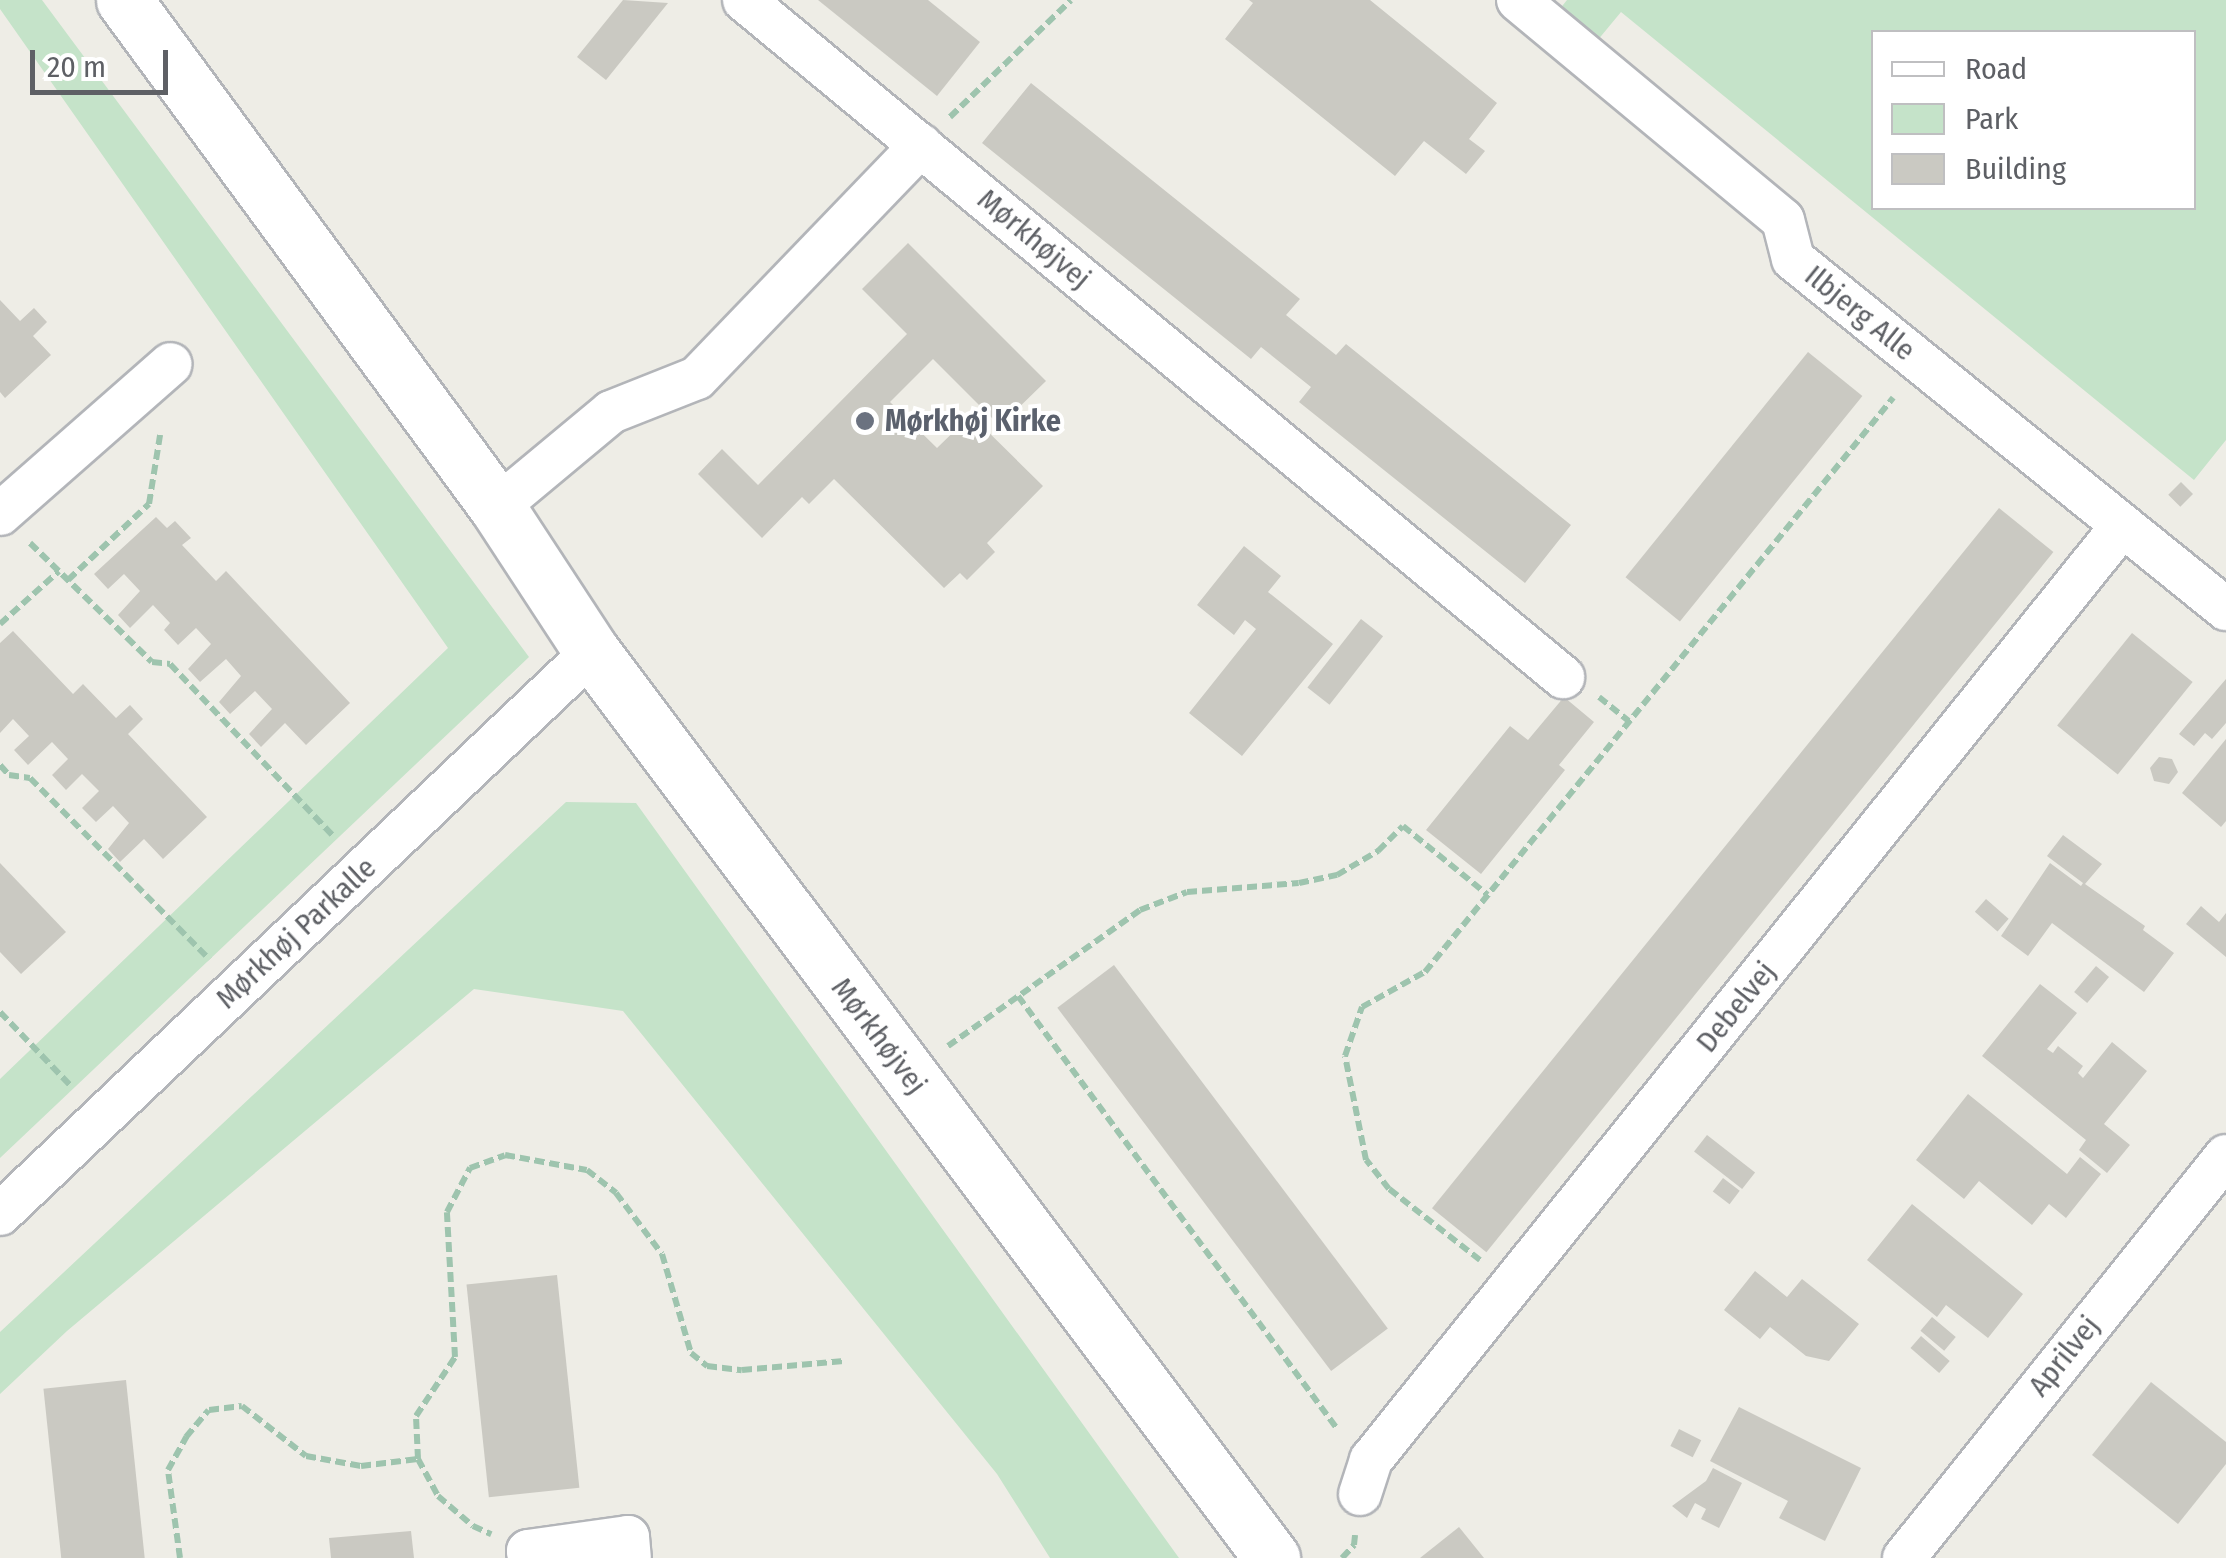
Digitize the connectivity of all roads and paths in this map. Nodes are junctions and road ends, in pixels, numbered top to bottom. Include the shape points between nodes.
1 (124, 0) edge
2 (744, 0) edge
3 (1071, 0) edge
4 (1518, 0) edge
5 (920, 145) junction
6 (1922, 363) junction
7 (171, 364) joint
8 (497, 506) junction
9 (0, 514) edge
10 (2122, 526) junction
11 (58, 571) junction
12 (68, 580) junction
13 (2226, 609) edge
14 (0, 624) edge
15 (592, 652) junction
16 (1563, 678) dead end
17 (0, 765) edge
18 (364, 869) junction
19 (1488, 894) junction
20 (238, 988) junction
21 (1018, 996) junction
22 (0, 1012) edge
23 (907, 1074) junction
24 (101, 1118) junction
25 (2226, 1156) edge
26 (0, 1214) edge
27 (1512, 1286) junction
28 (844, 1361) dead end
29 (418, 1459) junction
30 (1365, 1477) joint
31 (529, 1554) edge
32 (180, 1558) edge
33 (630, 1558) edge
34 (1272, 1558) edge
35 (1904, 1558) edge

1 - 8 street, Mørkhøjvej
2 - 5 street, Mørkhøjvej
3 - 5 path
4 - 6 street, Ilbjerg Alle via 1783,220 1793,259
5 - 8 street via 698,378 611,412
5 - 16 street, Mørkhøjvej
6 - 10 street, Ilbjerg Alle
6 - 19 path
7 - 9 street
7 - 12 path via 149,504
8 - 15 street, Mørkhøjvej
9 - 11 path
10 - 13 street, Ilbjerg Alle
10 - 27 street, Debelvej
11 - 12 path
11 - 14 path
12 - 18 path via 152,662 170,664
15 - 18 street, Mørkhøj Parkalle
15 - 23 street, Mørkhøjvej
17 - 20 path via 9,775 30,778
18 - 20 street, Mørkhøj Parkalle
19 - 21 path via 1403,826 1378,851 1337,874 1187,892 1140,910
19 - 27 path via 1425,972 1362,1007 1345,1056 1366,1160 1390,1190
20 - 24 street, Mørkhøj Parkalle
21 - 23 path
21 - 30 path via 1339,1432
22 - 24 path
23 - 34 street, Mørkhøjvej
24 - 26 street, Mørkhøj Parkalle
25 - 35 street, Aprilvej
27 - 30 street, Debelvej
28 - 29 path via 742,1370 706,1366 691,1352 662,1254 616,1193 587,1170 505,1156 470,1168 447,1212 455,1357 416,1416
29 - 31 path via 438,1496 473,1526
29 - 32 path via 361,1466 306,1456 242,1406 209,1410 168,1470
31 - 33 street via 628,1538

